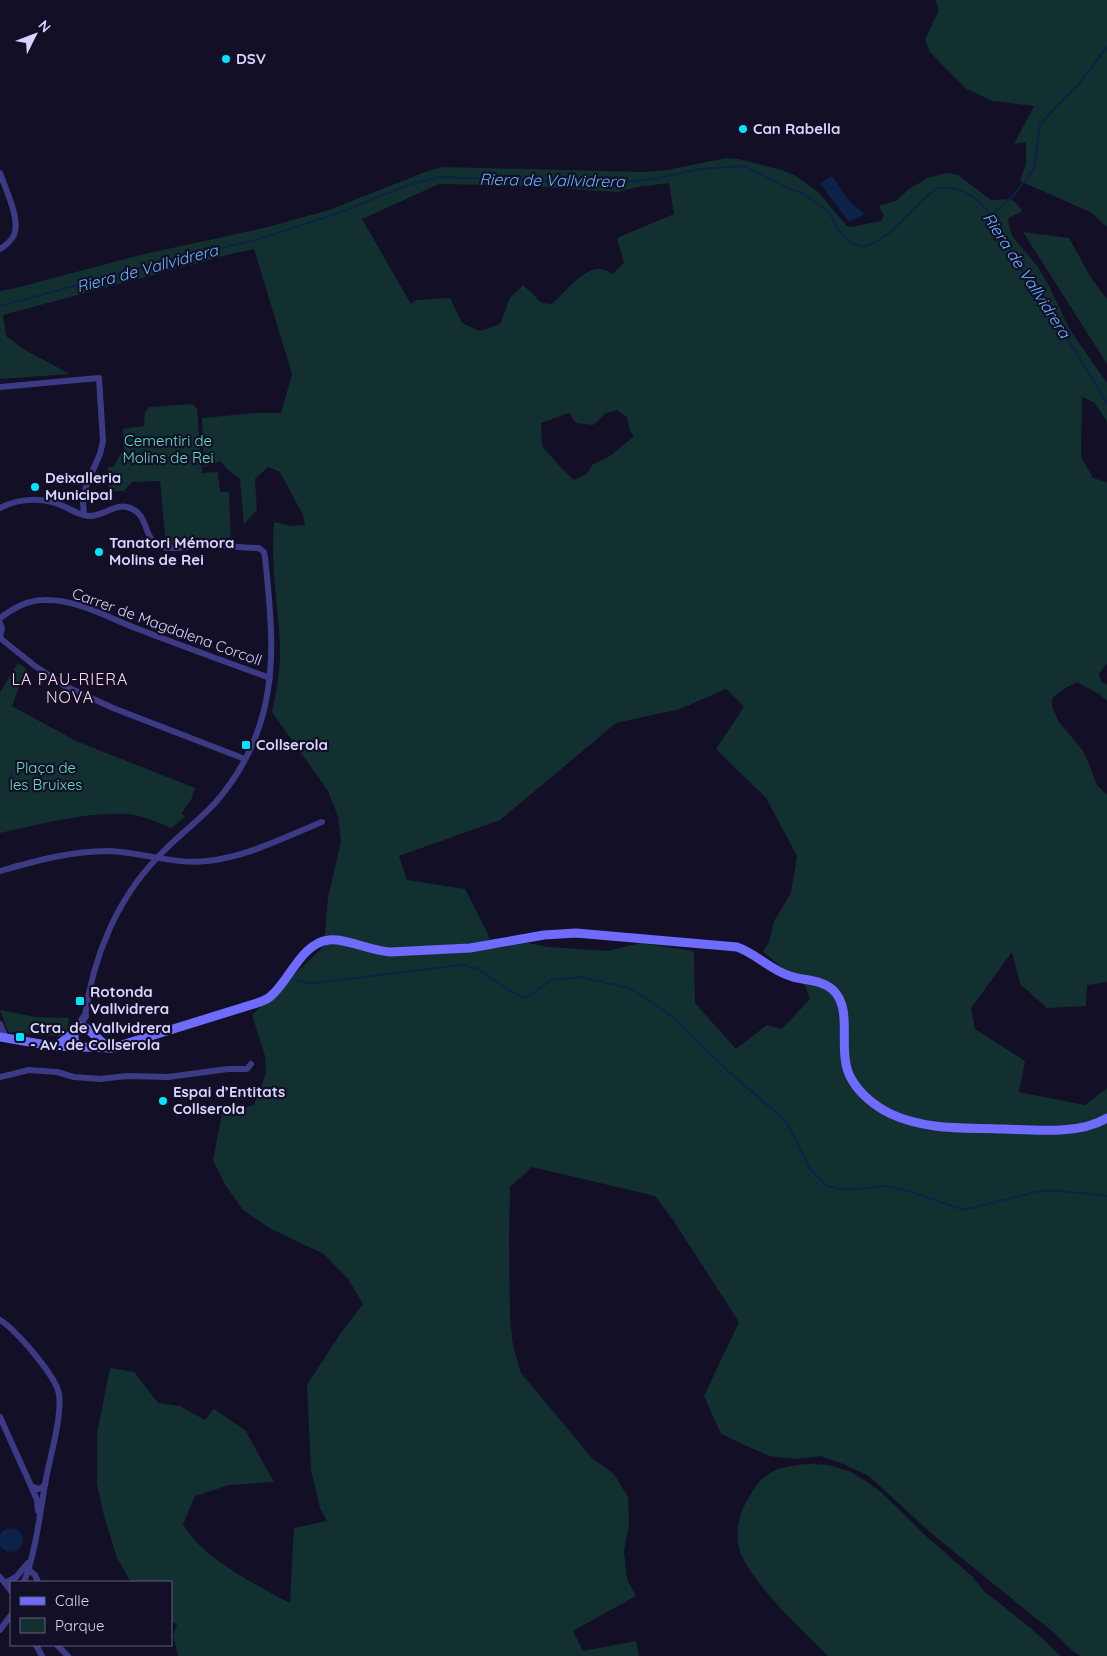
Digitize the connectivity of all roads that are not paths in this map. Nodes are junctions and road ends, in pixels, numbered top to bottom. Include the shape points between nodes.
1 (0, 173) edge
2 (0, 250) edge
3 (0, 387) edge
4 (0, 508) edge
5 (84, 515) junction
6 (0, 618) edge
7 (0, 623) edge
8 (0, 638) edge
9 (270, 678) junction
10 (244, 759) junction
11 (322, 822) dead end
12 (157, 857) junction
13 (0, 871) edge
14 (85, 1016) junction
15 (0, 1024) edge
16 (75, 1031) junction
17 (91, 1031) junction
18 (3, 1038) edge
19 (52, 1046) junction
20 (82, 1047) junction
21 (112, 1048) junction
22 (251, 1064) dead end
23 (0, 1077) edge
24 (1107, 1118) edge
25 (0, 1320) edge
26 (0, 1417) edge
27 (45, 1484) junction
28 (31, 1486) junction
29 (38, 1528) junction
30 (30, 1560) junction
31 (28, 1570) junction
32 (0, 1577) edge
33 (24, 1581) edge
34 (38, 1581) edge
35 (5, 1583) junction
36 (10, 1589) edge
37 (10, 1619) edge
38 (0, 1630) edge
39 (58, 1646) edge
40 (68, 1656) edge

1 - 2 street via 16,226 10,240
3 - 5 street via 99,378 103,441 86,486
4 - 5 street via 37,500
5 - 9 street via 126,506 139,513 150,536 161,546 262,549 272,647
6 - 9 street, Carrer de Magdalena Corcoll via 26,603 43,600 65,602
7 - 8 street
8 - 10 street via 65,686
9 - 10 street via 260,725
10 - 12 street via 216,802
11 - 12 street via 232,856 185,862
12 - 13 street via 108,851 54,857
12 - 14 street via 129,894 108,932 96,964
14 - 16 street
14 - 17 street
15 - 18 street
16 - 17 main road via 82,1027
16 - 19 main road via 63,1042
16 - 20 main road via 74,1041
17 - 20 main road via 92,1041 89,1046
17 - 21 main road via 102,1044
18 - 19 main road
19 - 20 main road
20 - 21 main road
21 - 24 main road via 257,1003 273,994 311,948 320,942 341,941 390,952 470,948 544,935 576,933 730,946 751,953 790,977 819,982 832,990 842,1006 844,1057 849,1075 866,1097 892,1114 952,1128 1051,1130 1087,1126
22 - 23 street via 248,1069 168,1077 88,1079 29,1070
25 - 27 street via 17,1333 58,1390 56,1431
26 - 28 street
27 - 28 street via 38,1489
27 - 29 street
28 - 29 street via 37,1503
29 - 30 street
30 - 31 street
30 - 35 street via 22,1571
31 - 33 street
31 - 34 street
32 - 35 street
35 - 36 street
37 - 38 street
39 - 40 street

